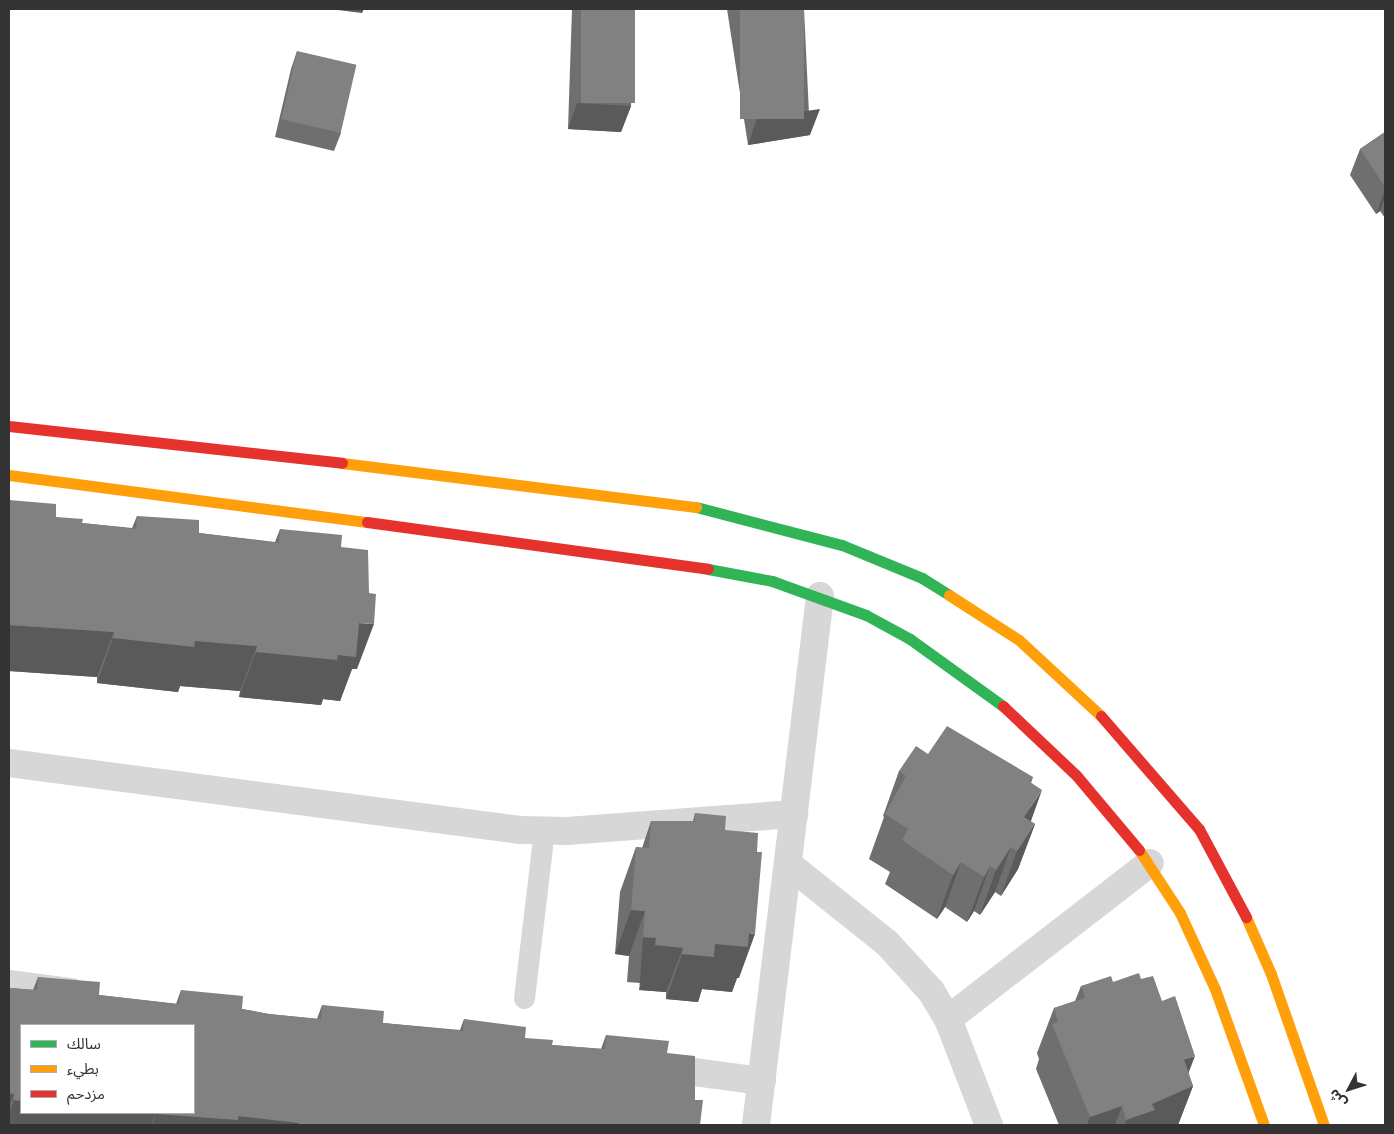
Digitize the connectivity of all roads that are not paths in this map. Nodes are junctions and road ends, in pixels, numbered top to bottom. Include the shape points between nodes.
1 (9, 426) edge
2 (9, 474) edge
3 (820, 596) junction
4 (9, 763) edge
5 (794, 814) junction
6 (544, 831) junction
7 (1150, 863) junction
8 (788, 864) junction
9 (9, 984) edge
10 (98, 995) edge
11 (524, 998) dead end
12 (948, 1019) junction
13 (633, 1064) edge
14 (762, 1081) junction
15 (756, 1125) edge
16 (989, 1125) edge
17 (1264, 1125) edge
18 (1324, 1125) edge

1 - 18 street via 666,500 783,526 842,545 922,578 1019,640 1109,724 1199,829 1225,872 1271,974
2 - 3 street via 672,562
3 - 5 street
3 - 7 street via 910,639 992,695 1076,774
4 - 6 street via 469,826
5 - 6 street
5 - 8 street
6 - 11 lane
7 - 12 street
7 - 17 street via 1180,913 1215,989
8 - 12 street via 893,949 931,991
8 - 14 street
9 - 10 street
12 - 16 street
13 - 14 street
14 - 15 street

